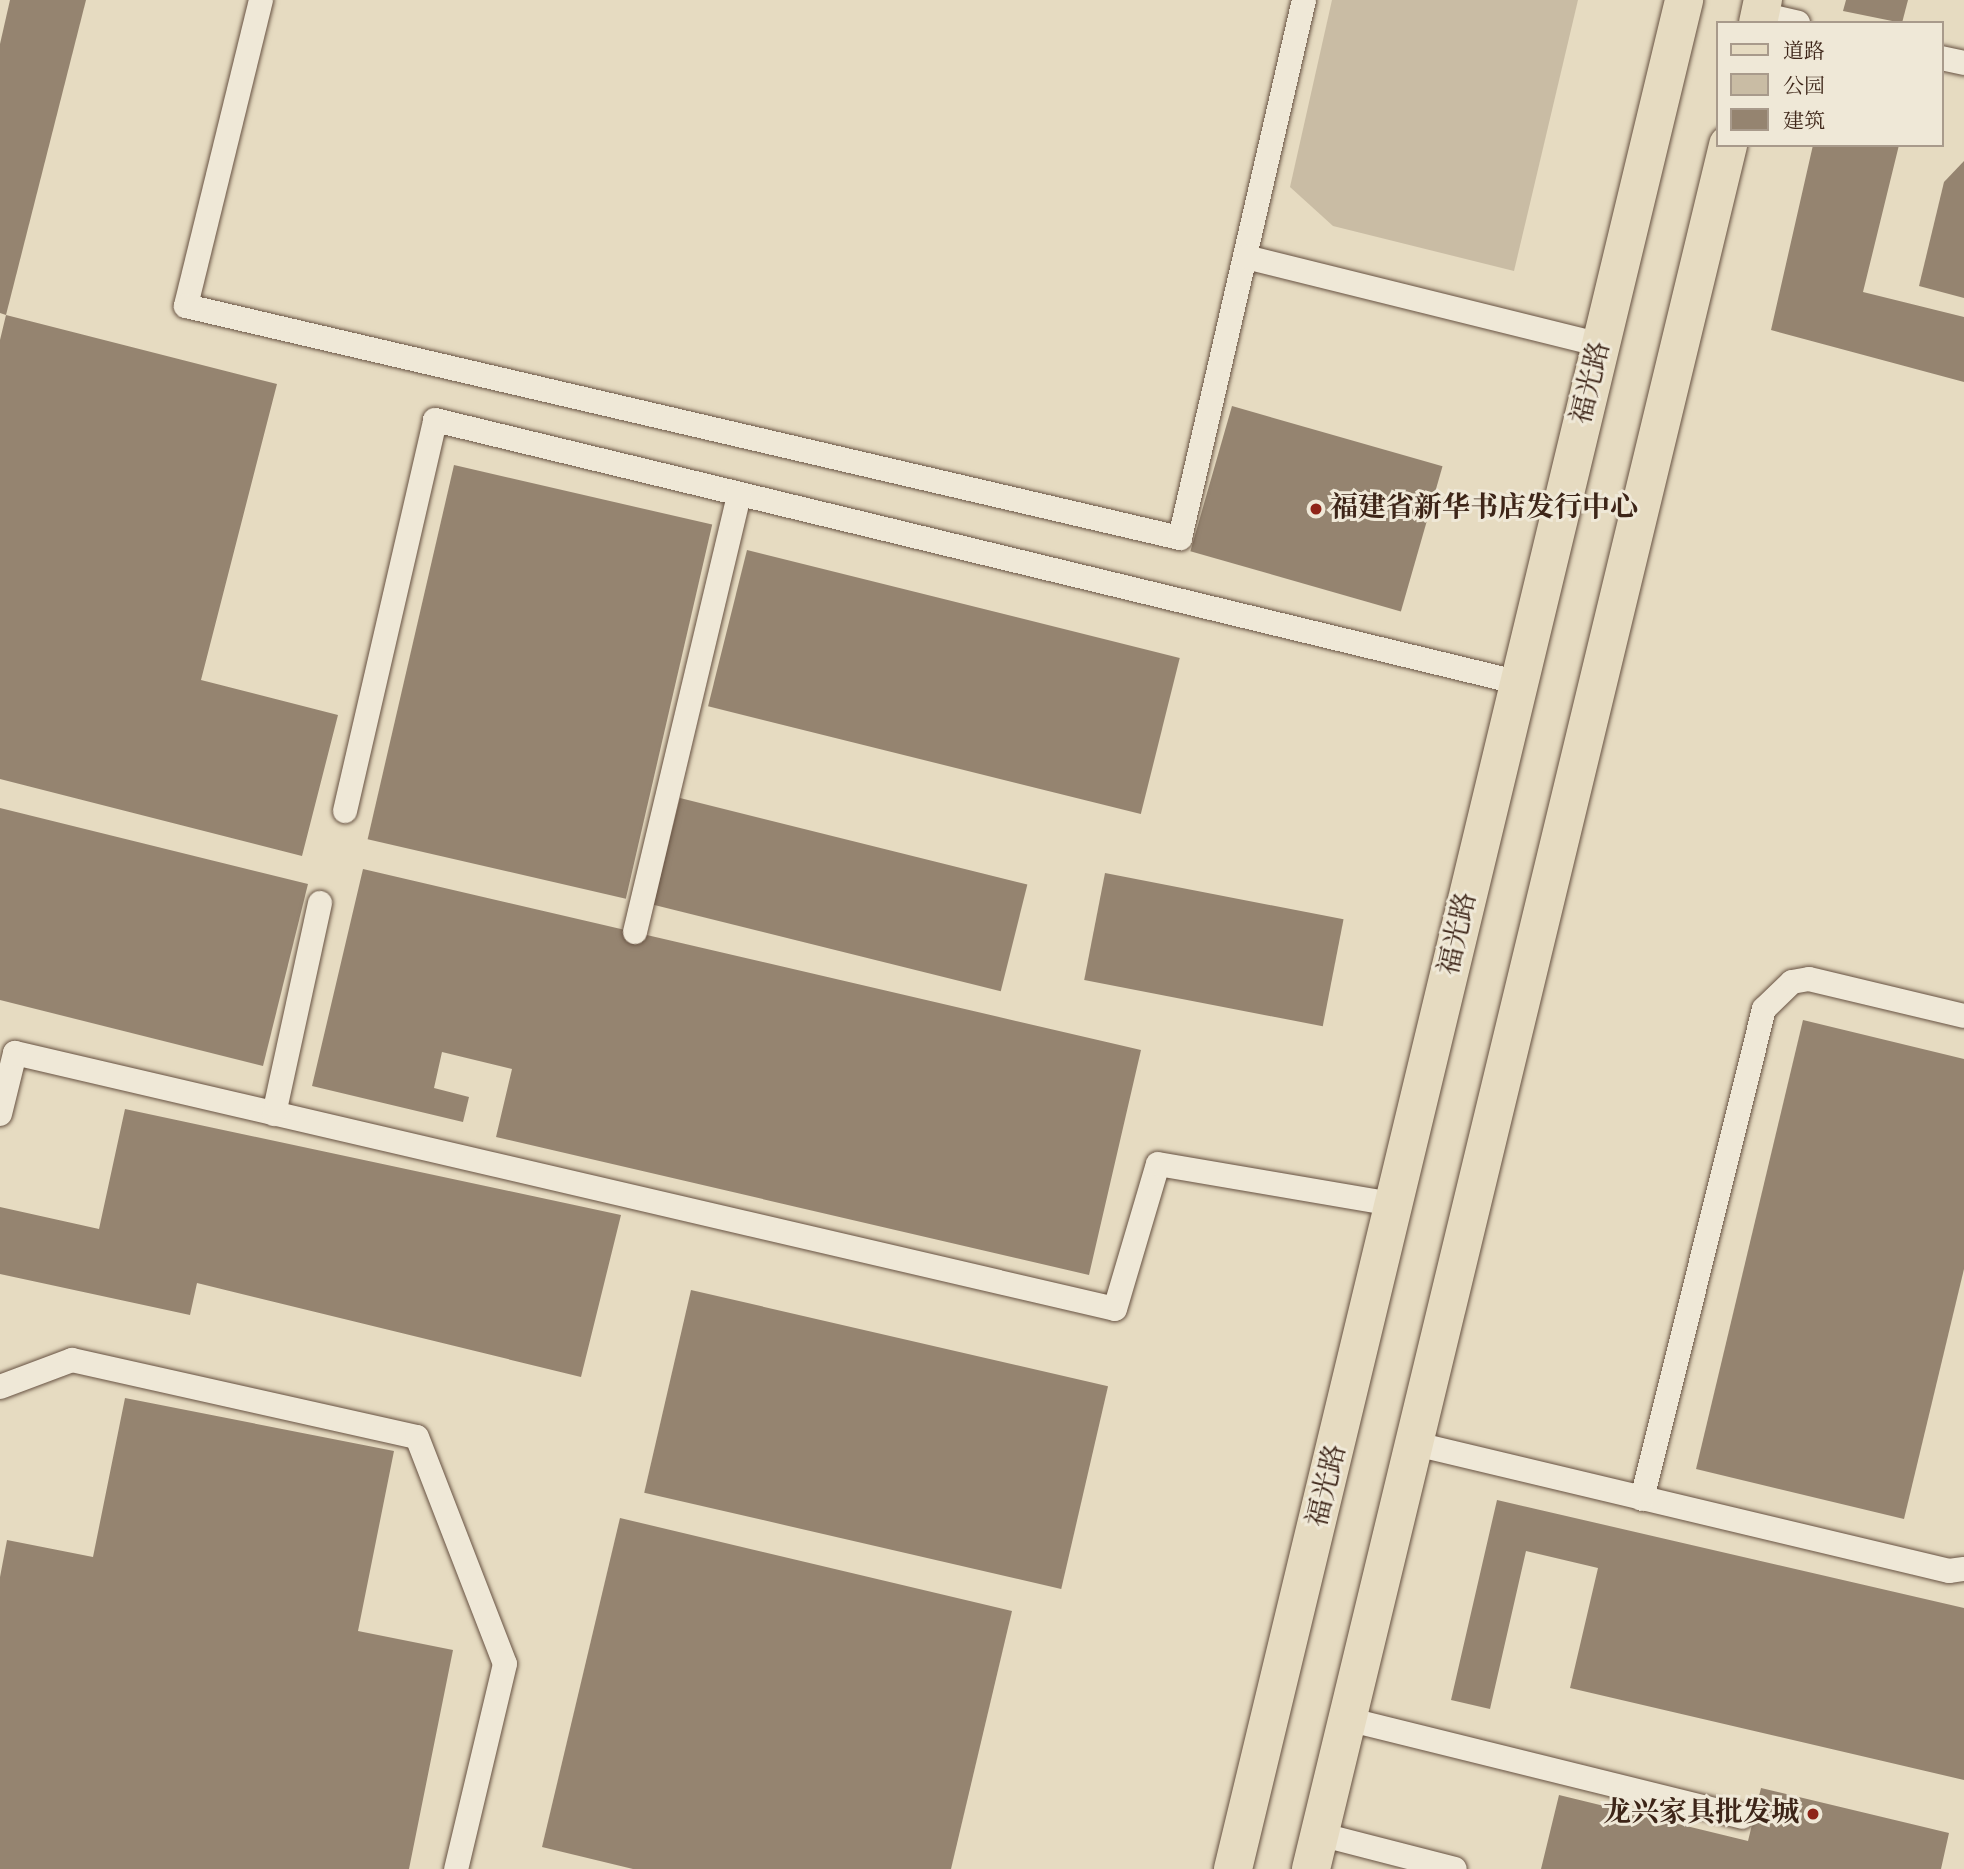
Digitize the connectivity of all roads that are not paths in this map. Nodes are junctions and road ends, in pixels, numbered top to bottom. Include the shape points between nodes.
1 (261, 0) edge
2 (1304, 0) edge
3 (1684, 0) edge
4 (1760, 12) edge
5 (1791, 21) edge
6 (1943, 58) edge
7 (1964, 63) edge
8 (1728, 147) edge
9 (1246, 257) junction
10 (1602, 345) junction
11 (739, 494) junction
12 (1516, 682) junction
13 (345, 811) dead end
14 (320, 903) dead end
15 (635, 932) dead end
16 (1964, 1016) edge
17 (0, 1114) edge
18 (274, 1114) junction
19 (1397, 1205) junction
20 (0, 1387) edge
21 (1416, 1444) junction
22 (1642, 1499) junction
23 (1964, 1569) edge
24 (1347, 1719) junction
25 (1742, 1817) dead end
26 (1315, 1852) edge
27 (456, 1869) edge
28 (1233, 1869) edge
29 (1455, 1869) edge

1 - 9 lane via 186,306 1180,538
2 - 9 lane
3 - 10 main road, 福光路
4 - 5 lane
6 - 7 lane
8 - 21 main road
9 - 10 lane
10 - 12 main road, 福光路
11 - 12 lane
11 - 13 lane via 435,420
11 - 15 lane
12 - 19 main road, 福光路
14 - 18 lane
16 - 22 lane via 1809,979 1792,982 1764,1009
17 - 18 lane via 15,1054
18 - 19 lane via 1115,1308 1158,1164
19 - 28 main road, 福光路
20 - 27 lane via 72,1360 417,1437 505,1664
21 - 22 lane
21 - 24 main road
22 - 23 lane via 1949,1572
24 - 25 lane
24 - 26 main road
26 - 29 lane

